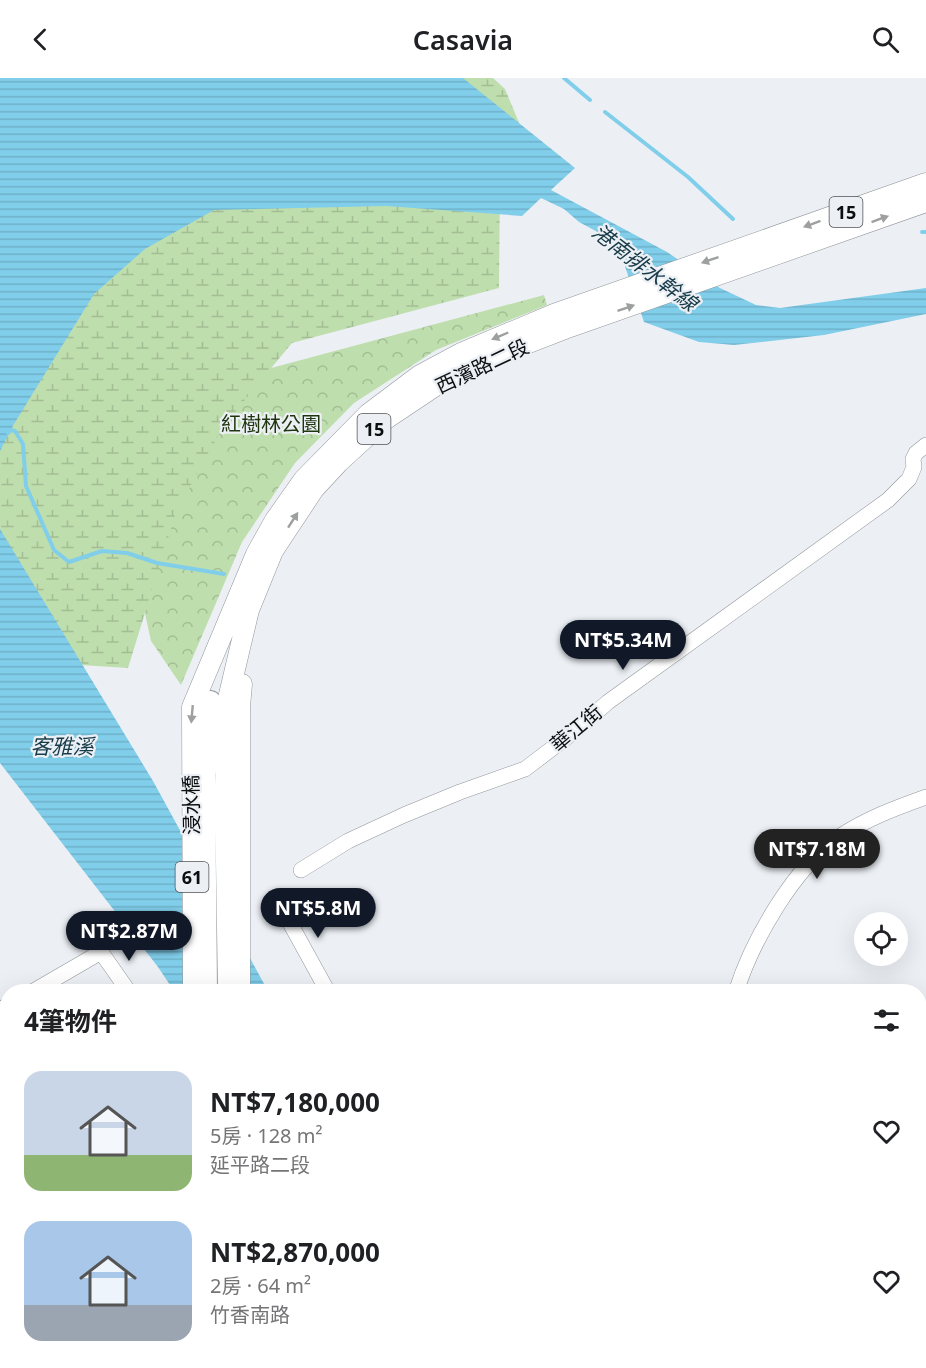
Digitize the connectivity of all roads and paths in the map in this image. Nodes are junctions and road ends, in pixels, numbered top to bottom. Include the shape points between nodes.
1 (926, 183) edge
2 (926, 202) edge
3 (926, 445) edge
4 (242, 605) junction
5 (219, 703) junction
6 (197, 768) junction
7 (926, 797) edge
8 (301, 870) dead end
9 (279, 903) dead end
10 (46, 984) edge
11 (123, 984) edge
12 (193, 984) edge
13 (206, 984) edge
14 (229, 984) edge
15 (240, 984) edge
16 (324, 984) edge
17 (738, 984) edge

1 -> 4 main road, 西濱路二段 / 15 via 554,314 461,353 420,375 368,414 304,479 266,537
4 -> 2 main road, 西濱路二段 / 15 via 314,489 386,419 446,379 570,327
3 - 8 street, 華江街 via 916,453 909,479 888,500 608,702 525,769 394,820 348,841
4 - 5 main road, 西濱路二段 / 15
4 -> 6 main road, 西濱路二段 / 61 via 192,707
4 - 15 main road, 西濱路二段
5 - 6 highway, 61
5 - 14 highway, 浸水橋 / 61 via 226,796
6 - 12 main road, 浸水橋 / 61
6 - 13 highway, 浸水橋 / 61
7 - 17 street via 882,813 837,838 806,867 775,907
9 - 16 street
10 - 11 street via 101,952

